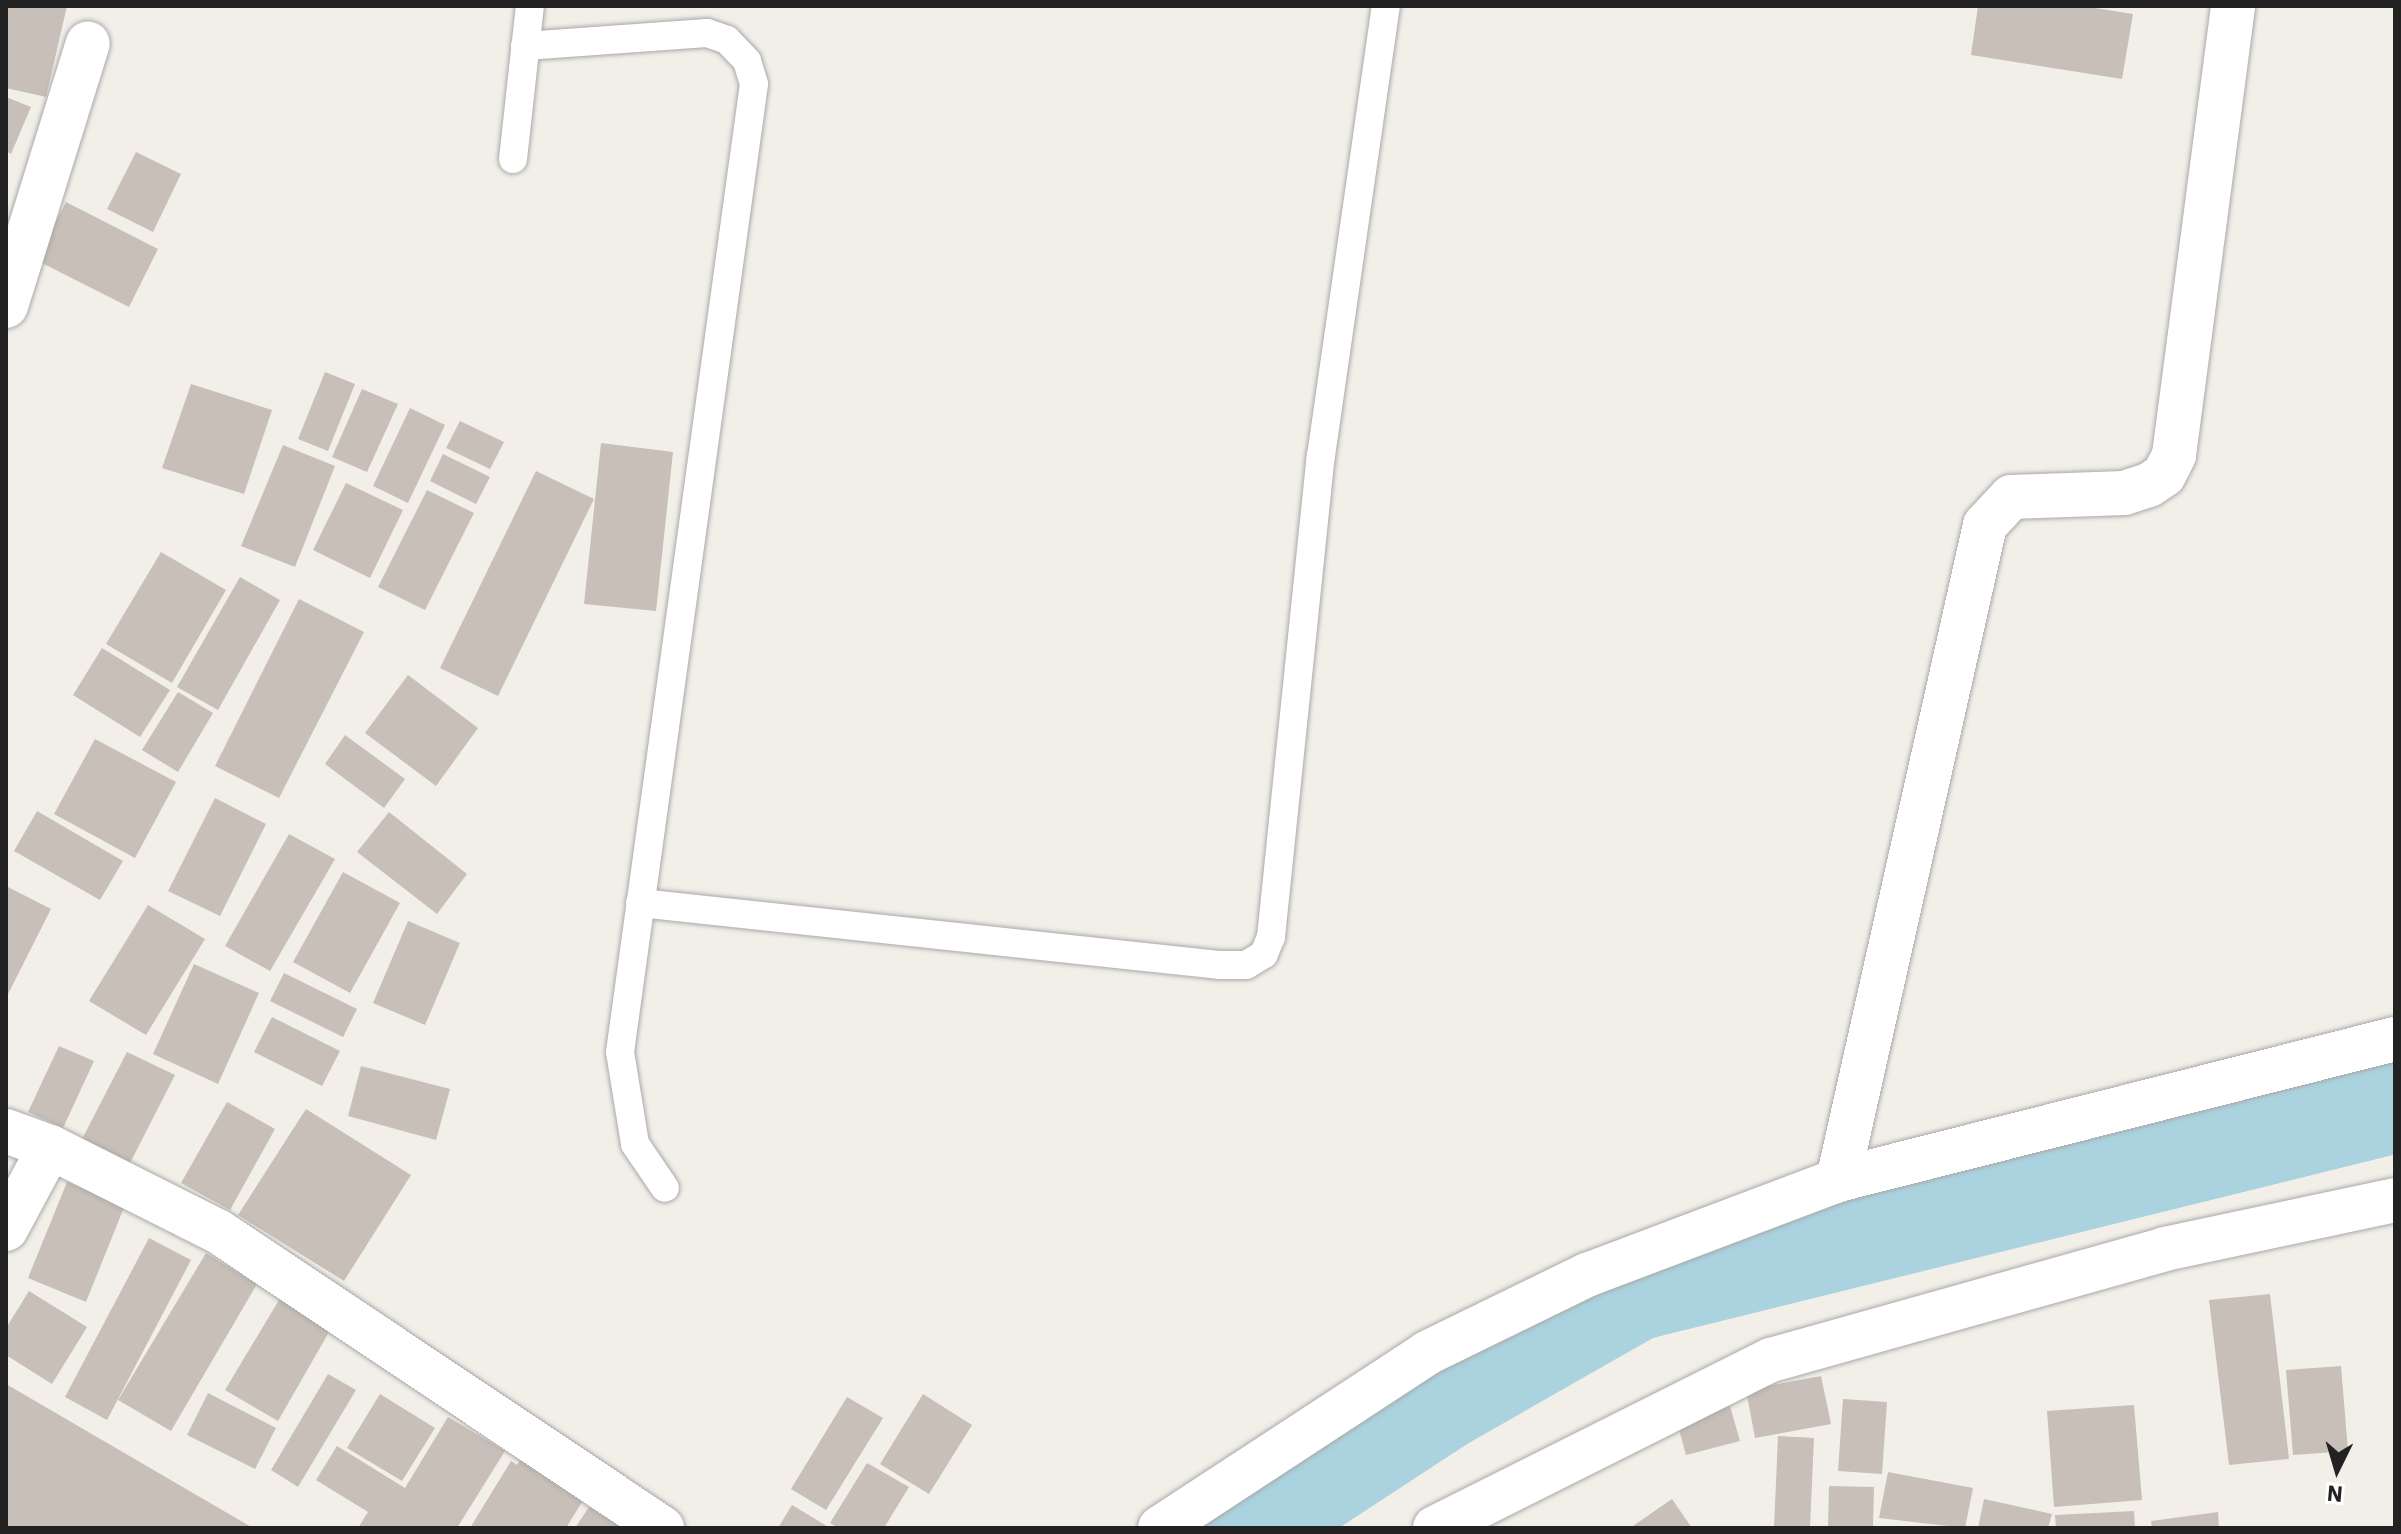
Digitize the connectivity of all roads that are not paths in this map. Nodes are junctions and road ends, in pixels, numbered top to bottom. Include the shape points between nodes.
1 (530, 6) edge
2 (1386, 6) edge
3 (2233, 6) edge
4 (88, 43) dead end
5 (525, 46) junction
6 (513, 159) dead end
7 (6, 306) edge
8 (640, 903) junction
9 (2395, 1039) edge
10 (6, 1131) edge
11 (50, 1147) junction
12 (1838, 1180) junction
13 (665, 1188) dead end
14 (2395, 1200) edge
15 (6, 1229) edge
16 (662, 1528) edge
17 (1160, 1528) edge
18 (1435, 1528) edge

1 - 5 lane
2 - 8 lane via 1321,456 1271,937 1264,954 1246,965 1219,965
3 - 12 street via 2174,455 2164,475 2149,485 2124,493 2011,497 1985,525
4 - 7 street
5 - 6 lane
5 - 8 lane via 707,33 727,40 747,61 754,84
8 - 13 lane via 620,1052 635,1144
9 - 12 street
10 - 11 street
11 - 15 street
11 - 16 street via 219,1232
12 - 17 street via 1587,1275 1427,1353
14 - 18 street via 2165,1249 1771,1360

